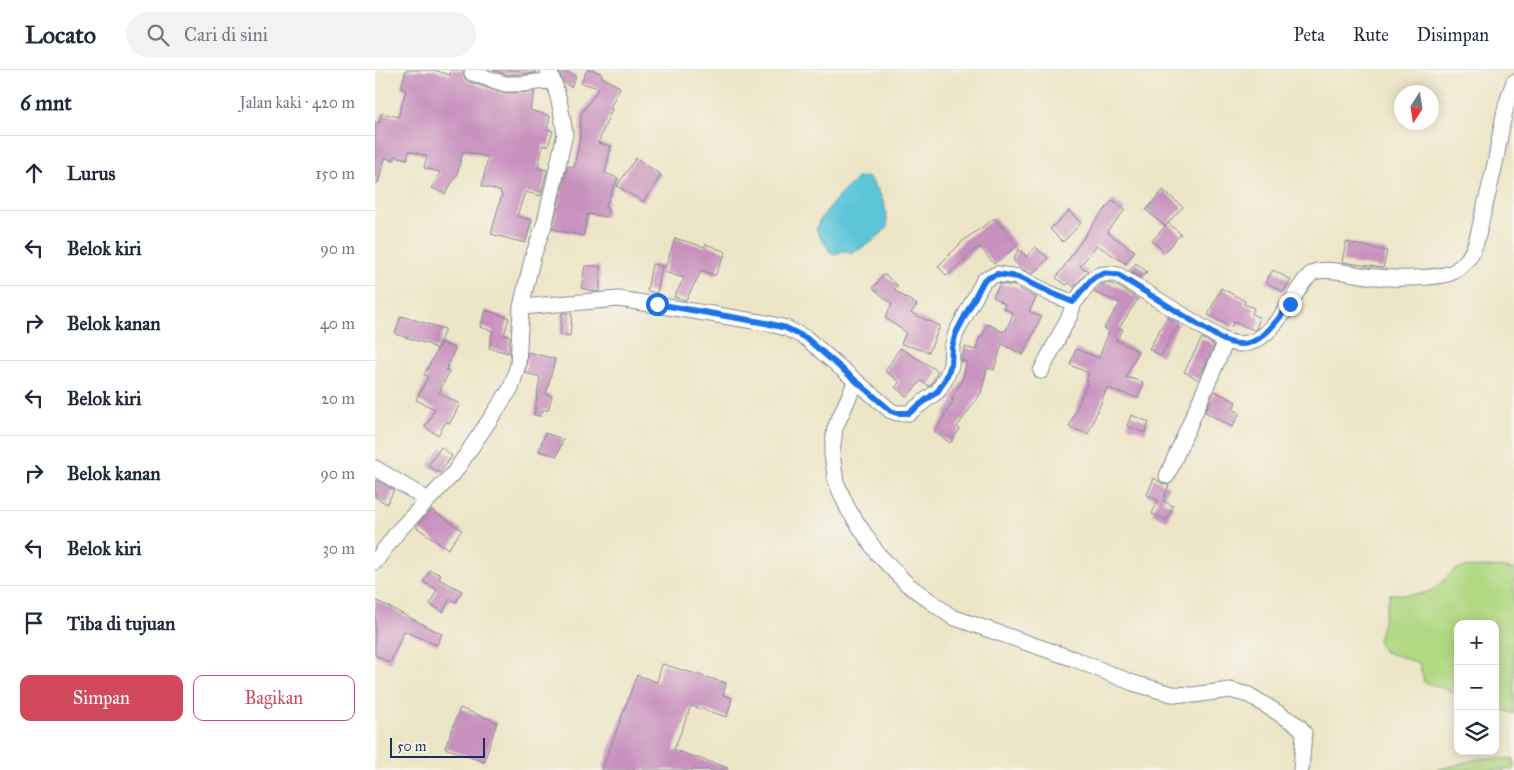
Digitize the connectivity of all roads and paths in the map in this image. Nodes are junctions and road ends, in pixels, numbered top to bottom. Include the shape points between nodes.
1 (472, 73) dead end
2 (550, 75) edge
3 (1514, 82) edge
4 (1073, 302) junction
5 (521, 307) junction
6 (1226, 341) junction
7 (1041, 371) dead end
8 (856, 380) junction
9 (375, 468) edge
10 (1167, 476) dead end
11 (428, 500) junction
12 (376, 558) edge
13 (1301, 770) edge

1 - 2 street via 505,84 523,84
2 - 5 street via 565,134
3 - 6 street via 1507,99 1476,243 1468,259 1454,272 1438,276 1378,278 1331,270 1315,271 1262,337 1255,342 1241,344
4 - 6 street via 1095,276 1118,275
4 - 7 street
4 - 8 street via 1018,277 997,274 984,280 956,333 951,365 938,391 909,413 891,411
5 - 8 street via 619,299 766,323 806,338
5 - 11 street via 518,365 511,388 454,473
6 - 10 street
8 - 13 street via 835,428 832,454 837,482 847,509 877,553 907,584 952,617 1074,658 1133,683 1172,694 1231,690 1249,695 1299,726 1304,733
9 - 11 street
11 - 12 street

